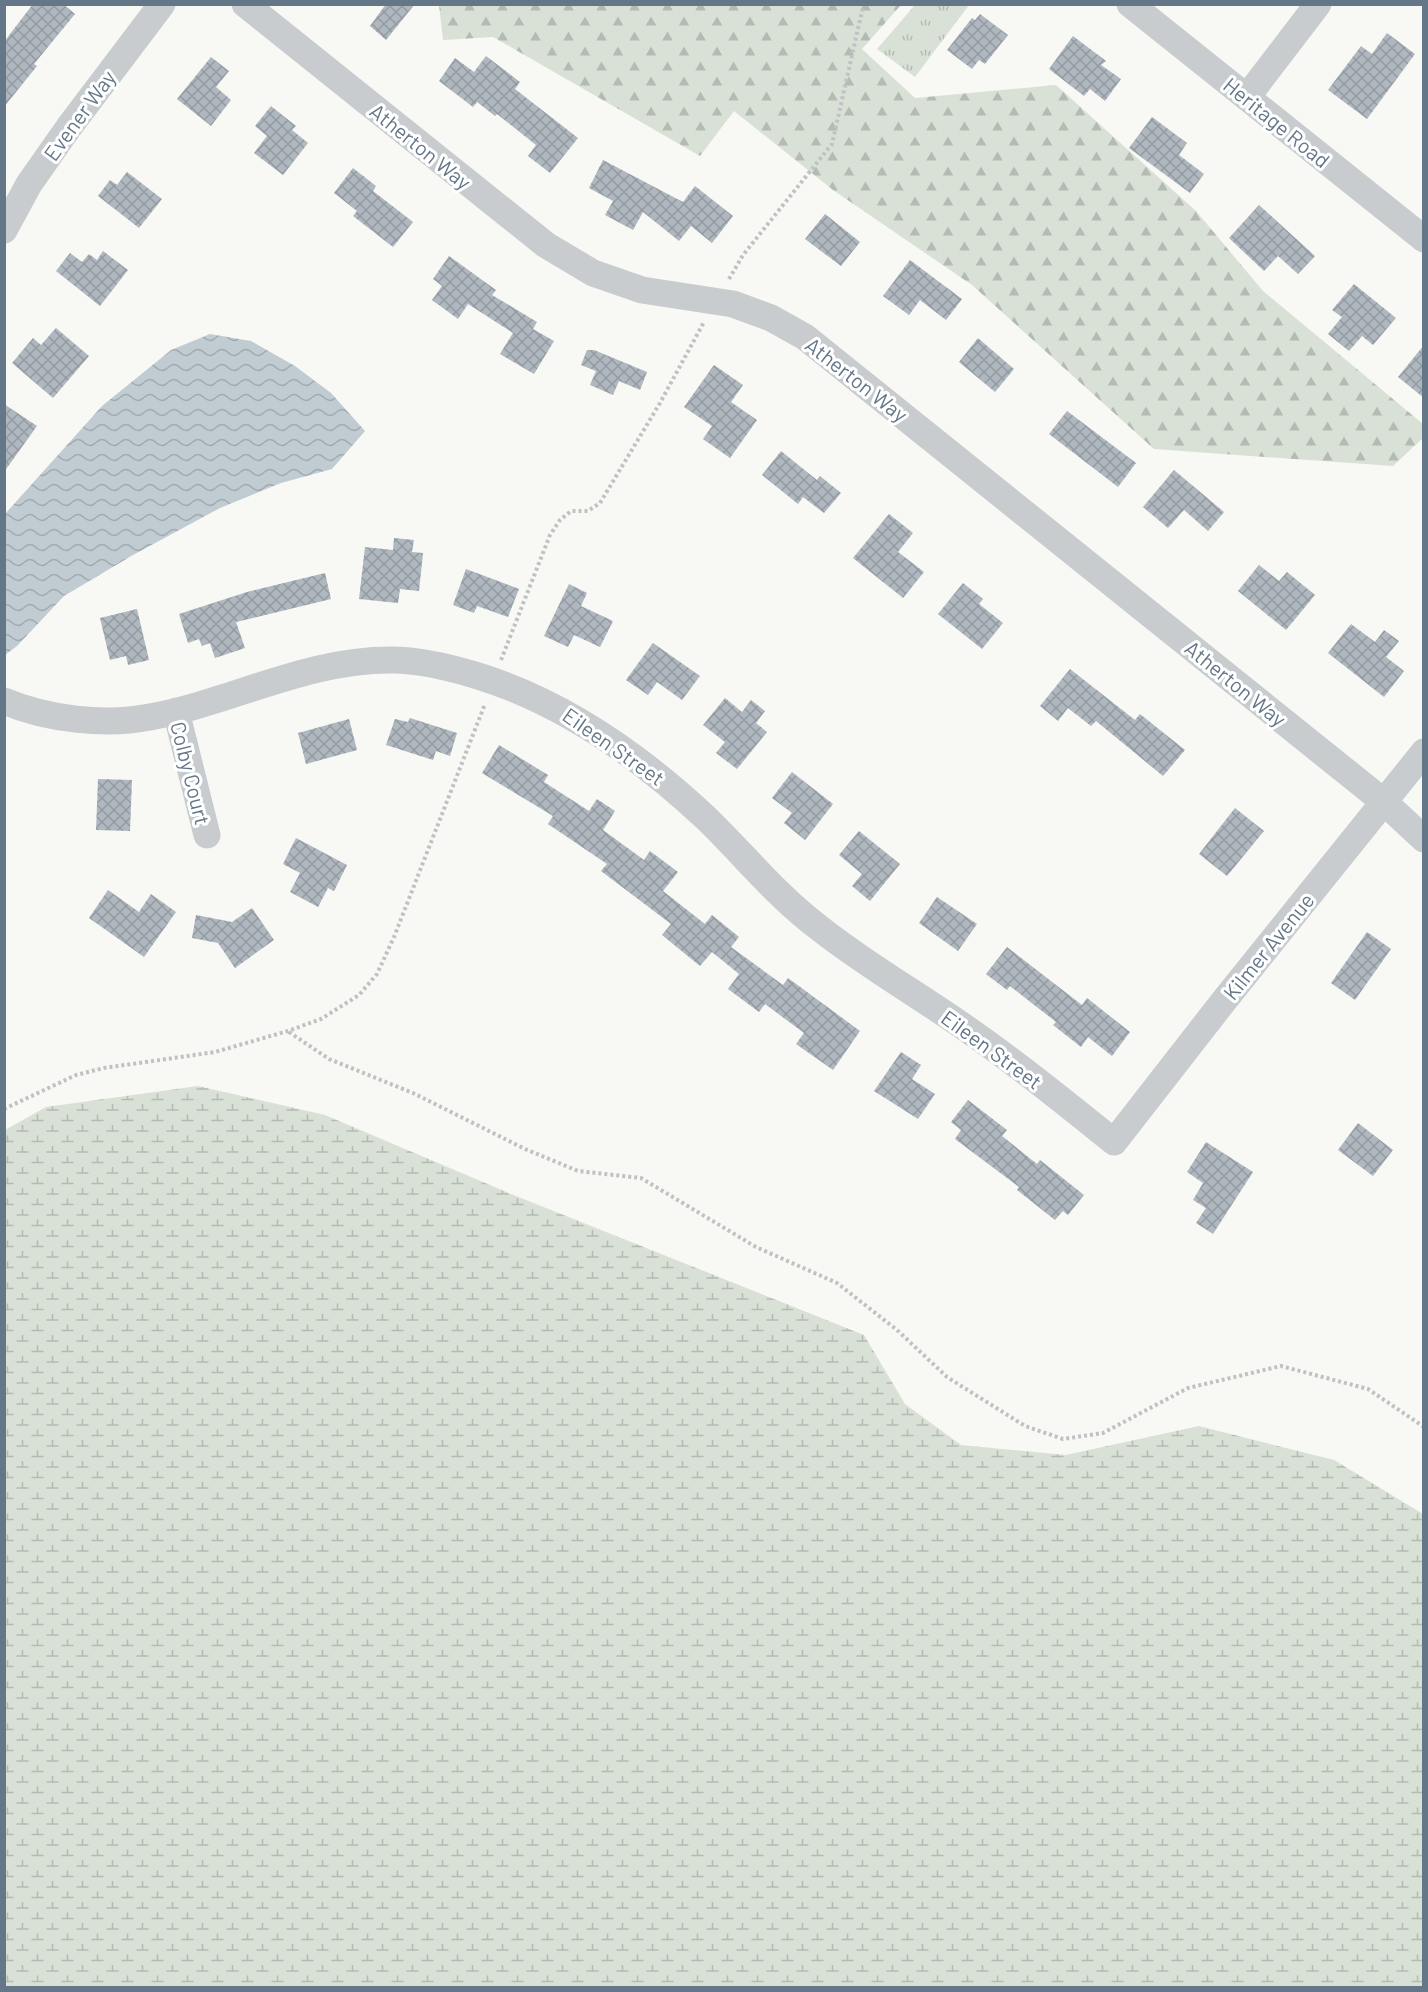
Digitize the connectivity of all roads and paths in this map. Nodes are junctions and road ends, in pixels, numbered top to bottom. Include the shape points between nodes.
1 (162, 4) edge
2 (245, 4) edge
3 (866, 4) edge
4 (1130, 4) edge
5 (1318, 4) edge
6 (1247, 97) junction
7 (4, 230) edge
8 (1424, 239) edge
9 (716, 302) junction
10 (494, 681) junction
11 (4, 701) edge
12 (176, 711) junction
13 (1424, 752) edge
14 (1384, 802) junction
15 (207, 835) dead end
16 (1424, 839) edge
17 (288, 1031) junction
18 (4, 1109) edge
19 (1114, 1142) joint
20 (1424, 1426) edge

1 - 7 street, Evener Way via 29,184
2 - 9 street, Atherton Way via 546,245 593,273 632,286
3 - 9 path via 832,144 743,255
4 - 6 street, Heritage Road
5 - 6 street
6 - 8 street, Heritage Road
9 - 10 path via 600,503 588,511 571,511 550,535
9 - 14 street, Atherton Way via 771,318 805,337
10 - 12 street, Eileen Street via 445,666 394,660 342,663
10 - 17 path via 377,974 359,995 321,1019
10 - 19 street, Eileen Street via 555,706 661,777 814,925 992,1047
11 - 12 street, Eileen Street via 53,717 100,720 147,718
12 - 15 street, Colby Court
13 - 14 street, Kilmer Avenue
14 - 16 street, Atherton Way
14 - 19 street, Kilmer Avenue
17 - 18 path via 215,1052 76,1075
17 - 20 path via 329,1059 413,1093 525,1149 578,1171 641,1178 756,1247 837,1283 897,1330 947,1377 1025,1426 1063,1439 1102,1433 1188,1388 1281,1366 1368,1389

